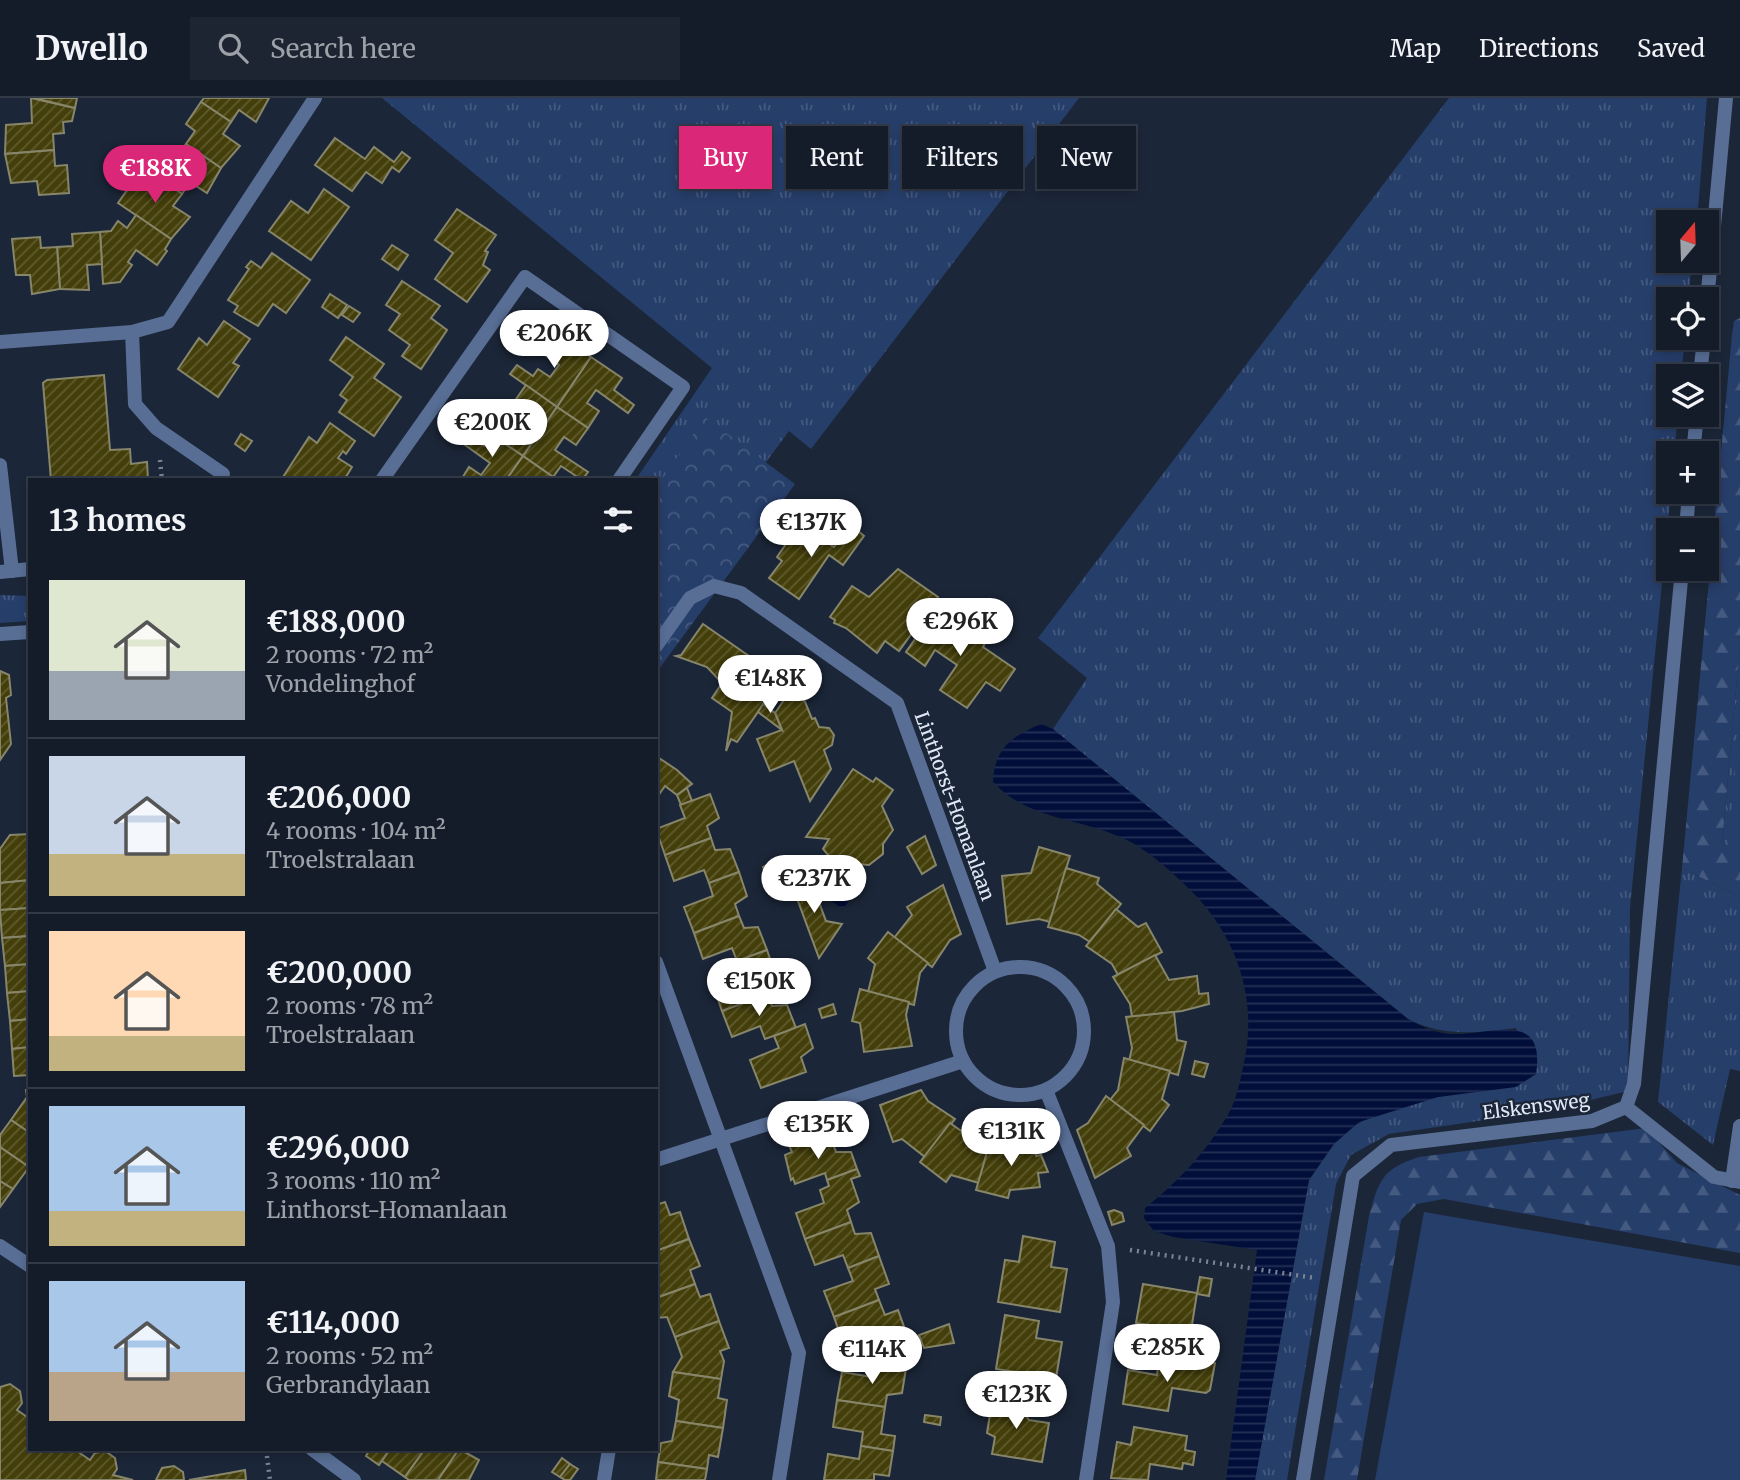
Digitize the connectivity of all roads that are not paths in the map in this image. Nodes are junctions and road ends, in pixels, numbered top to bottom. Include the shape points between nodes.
1 (314, 98) edge
2 (1726, 98) edge
3 (1708, 287) edge
4 (132, 332) junction
5 (0, 342) edge
6 (0, 465) edge
7 (223, 474) dead end
8 (383, 478) edge
9 (619, 478) edge
10 (28, 569) edge
11 (6, 571) edge
12 (1681, 581) edge
13 (28, 632) edge
14 (0, 634) edge
15 (658, 643) edge
16 (658, 967) edge
17 (995, 971) junction
18 (964, 1061) junction
19 (1046, 1090) junction
20 (1626, 1107) junction
21 (1740, 1126) edge
22 (721, 1137) junction
23 (658, 1159) edge
24 (1736, 1182) edge
25 (0, 1246) edge
26 (28, 1265) edge
27 (315, 1451) edge
28 (609, 1451) edge
29 (354, 1480) edge
30 (604, 1480) edge
31 (779, 1480) edge
32 (1086, 1480) edge
33 (1303, 1480) edge

1 - 4 street via 168,322
2 - 3 street
4 - 5 street
4 - 7 street via 135,404 156,428
6 - 11 street
8 - 9 street via 525,276 683,387
10 - 11 street
12 - 20 street via 1634,1084
13 - 14 street
15 - 17 street, Linthorst-Homanlaan via 690,598 714,586 741,593 897,702
16 - 22 street
17 - 18 street via 975,985 961,1004 956,1035
17 - 19 street via 1034,968 1053,975 1079,1005 1083,1045 1063,1079
18 - 19 street via 993,1090 1011,1094
18 - 22 street
19 - 32 street via 1108,1247 1113,1302
20 - 24 street via 1714,1177
20 - 33 street, Elskensweg via 1592,1121 1391,1145 1353,1176
21 - 24 street
22 - 23 street
22 - 31 street via 799,1353
25 - 26 street
27 - 29 street
28 - 30 street

